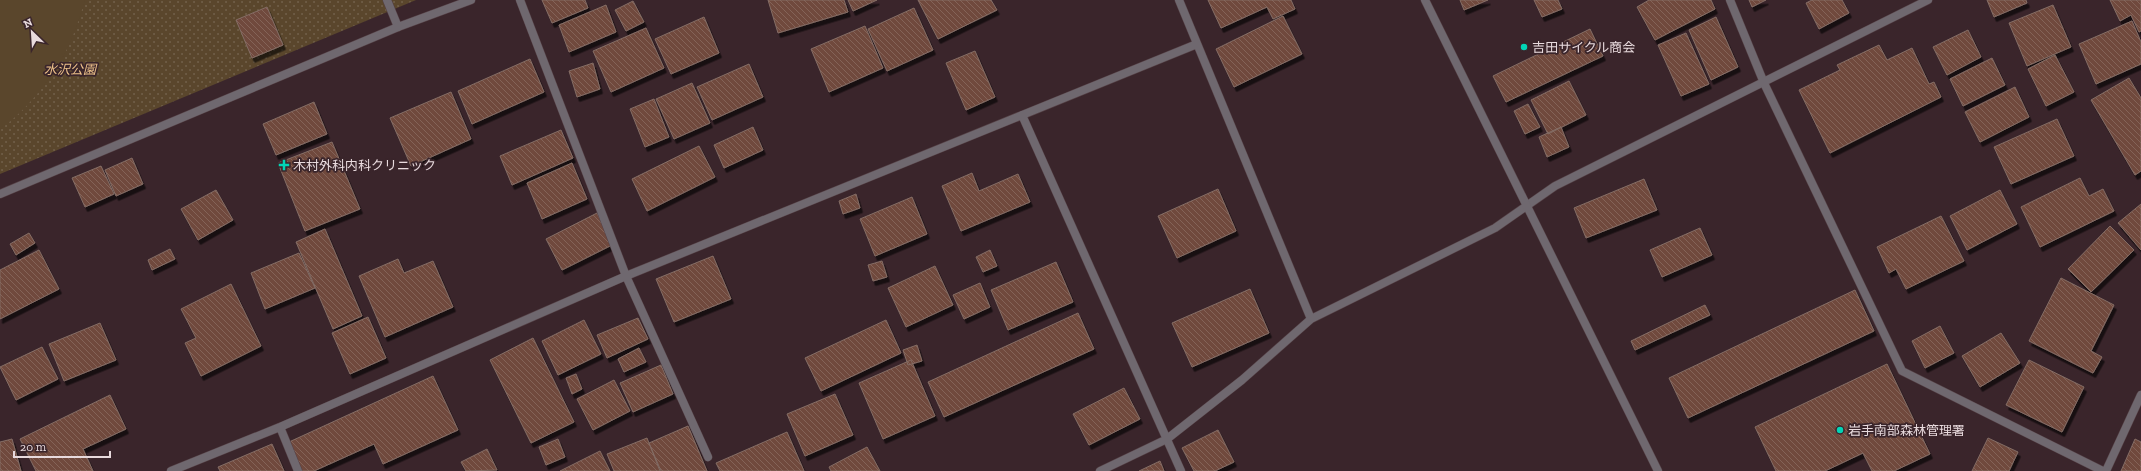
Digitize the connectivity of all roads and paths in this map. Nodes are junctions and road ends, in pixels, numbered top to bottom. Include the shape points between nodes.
1 (387, 0) edge
2 (470, 0) edge
3 (520, 0) edge
4 (1179, 0) edge
5 (1425, 0) edge
6 (1730, 0) edge
7 (1928, 0) edge
8 (398, 26) junction
9 (1197, 44) junction
10 (1764, 83) junction
11 (1022, 114) junction
12 (0, 194) edge
13 (1526, 207) junction
14 (626, 276) junction
15 (1311, 319) junction
16 (2141, 395) edge
17 (280, 427) junction
18 (1167, 439) junction
19 (708, 457) dead end
20 (171, 471) edge
21 (298, 471) edge
22 (1100, 471) edge
23 (1181, 471) edge
24 (1658, 471) edge
25 (2104, 471) edge

1 - 8 street
2 - 8 street
3 - 14 street
4 - 9 street
5 - 13 street
6 - 10 street
7 - 10 street
8 - 12 street
9 - 11 street
9 - 15 street
10 - 13 street via 1555,186
10 - 25 street via 1902,371
11 - 14 street
11 - 18 street
13 - 15 street via 1496,228
13 - 24 street
14 - 17 street
14 - 19 street
15 - 18 street via 1242,380
16 - 25 street
17 - 20 street
17 - 21 street
18 - 22 street
18 - 23 street

